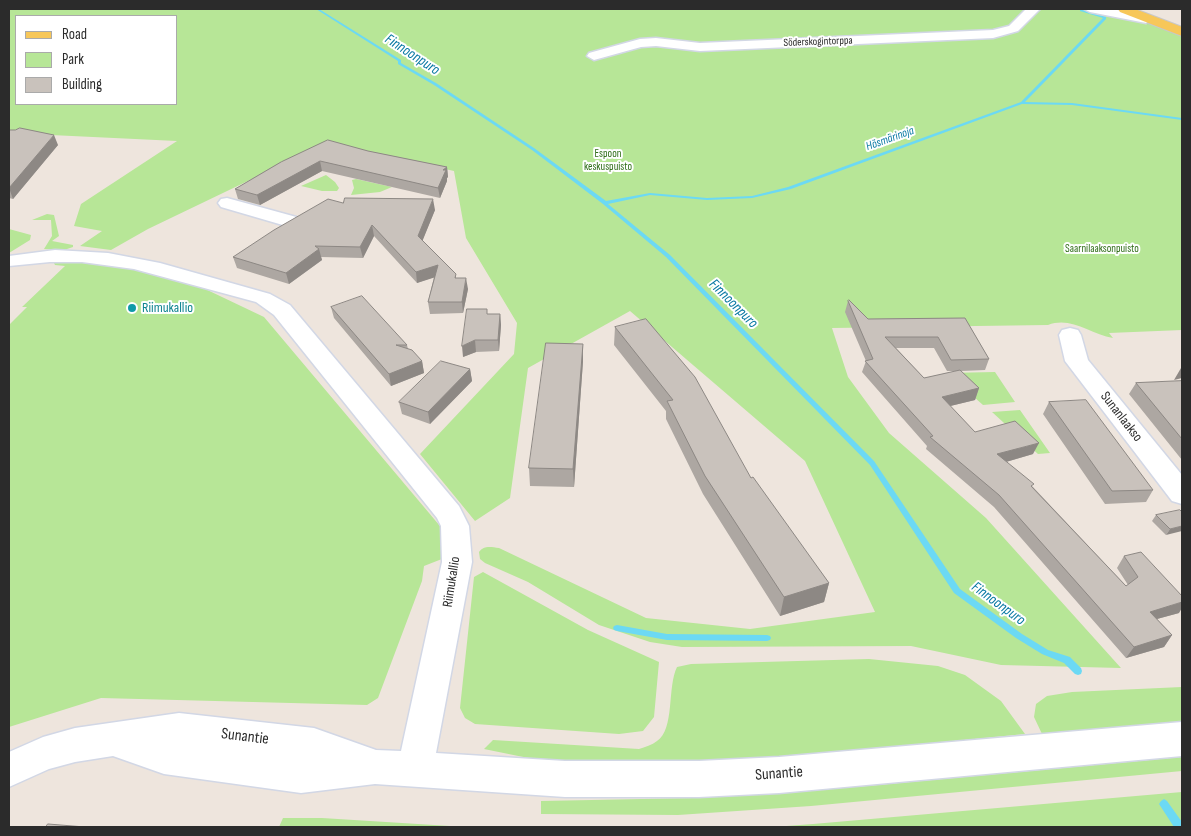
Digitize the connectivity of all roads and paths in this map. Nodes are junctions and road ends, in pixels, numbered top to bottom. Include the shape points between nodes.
1 (1034, 9) edge
2 (1090, 9) edge
3 (1124, 9) edge
4 (1146, 19) junction
5 (1182, 32) edge
6 (594, 56) dead end
7 (227, 203) dead end
8 (293, 222) edge
9 (14, 261) dead end
10 (1070, 335) dead end
11 (1182, 494) edge
12 (1182, 739) edge
13 (9, 770) edge
14 (415, 770) junction

1 - 6 street, Söderskogintorppa via 1026,12 1012,29 978,36 700,46 645,42
2 - 4 street
3 - 4 main road
4 - 5 main road
7 - 8 street
9 - 14 street, Riimukallio via 54,256 126,262 155,267 274,304 449,513 456,526 458,562
10 - 11 street, Sunanlaakso via 1077,362
12 - 14 street, Sunantie via 699,778 565,779
13 - 14 street, Sunantie via 44,754 112,739 164,756 301,775 375,767

